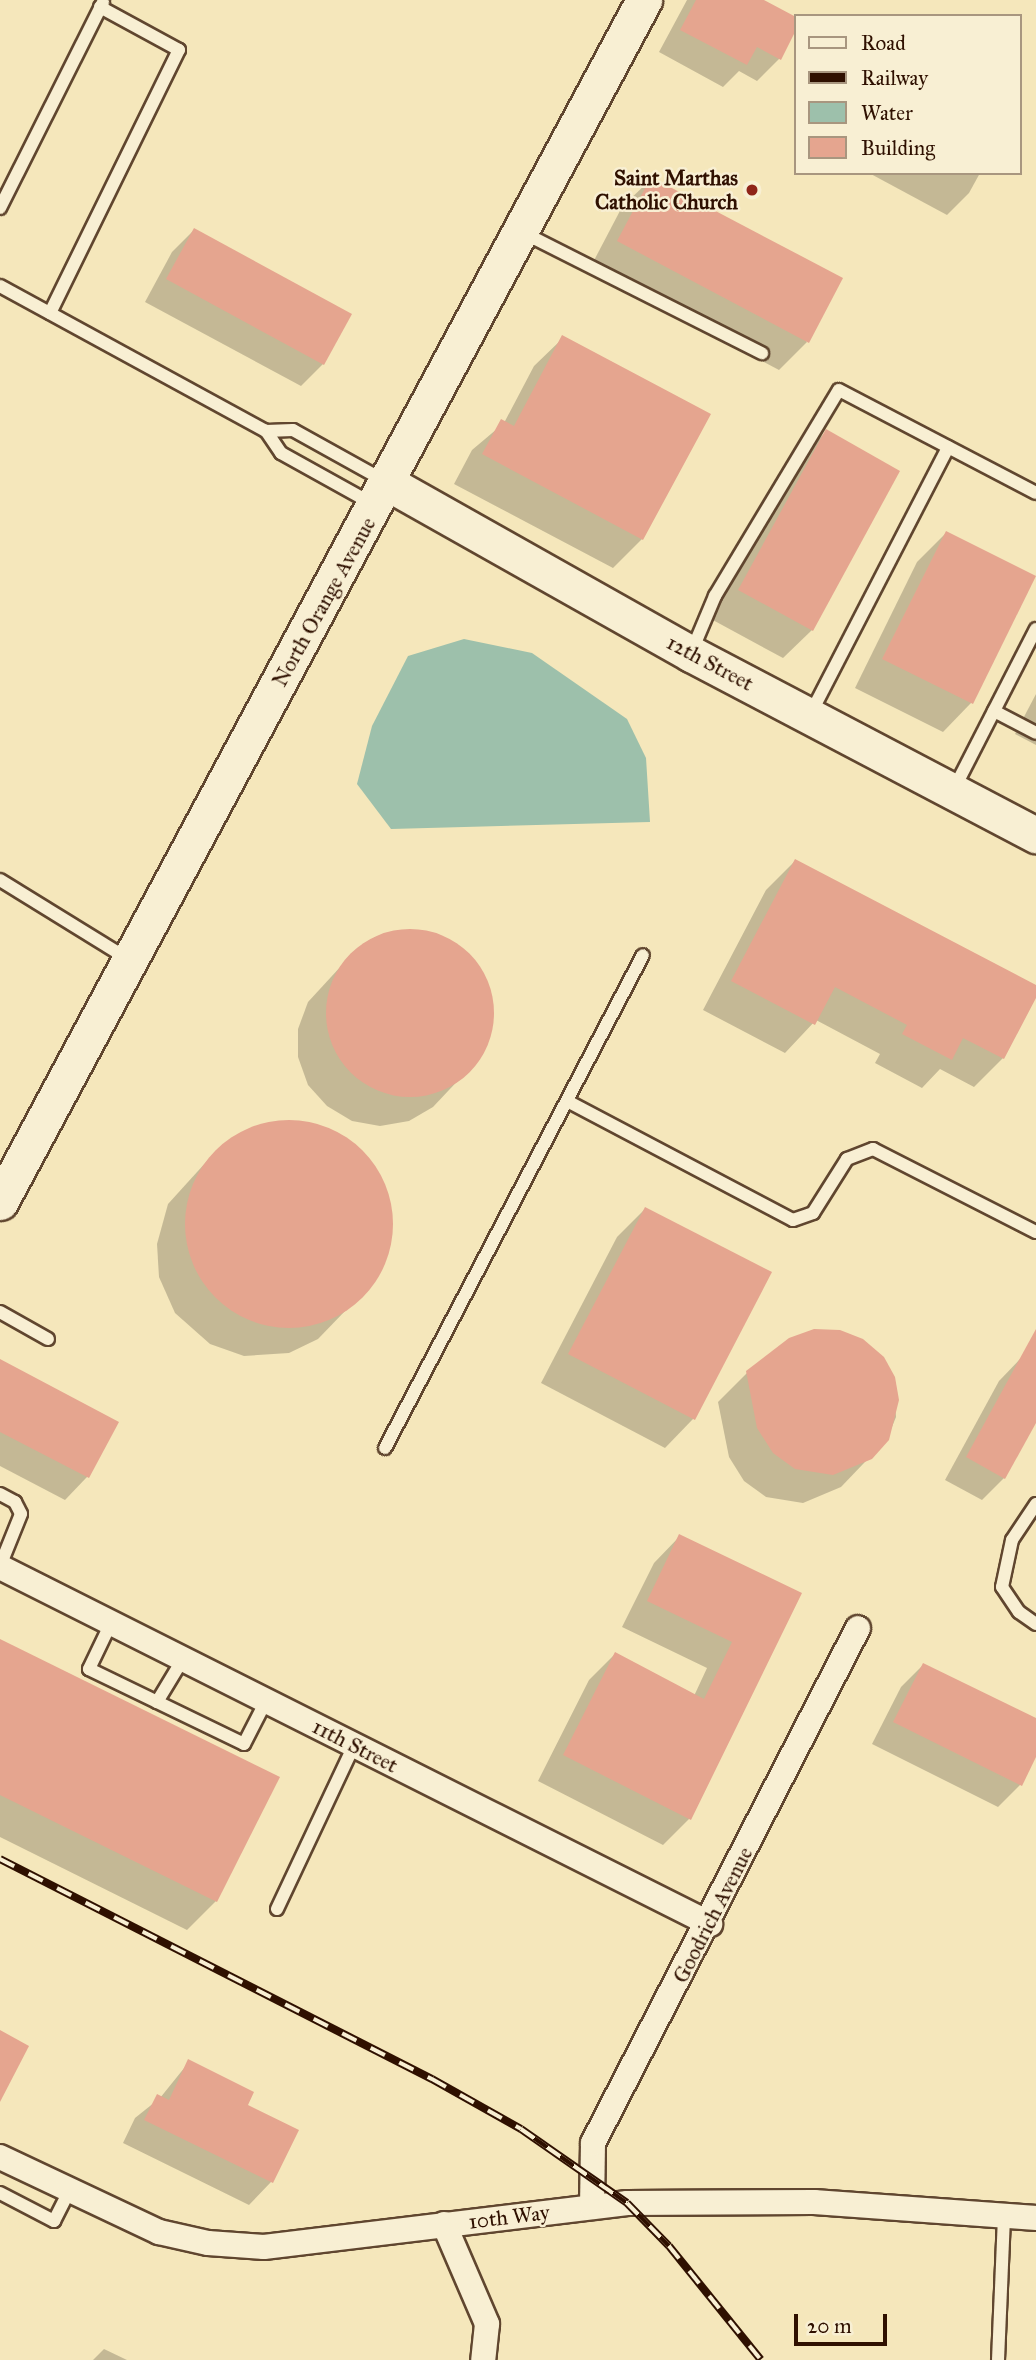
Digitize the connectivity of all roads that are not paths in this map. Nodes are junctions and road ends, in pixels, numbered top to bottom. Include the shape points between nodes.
1 (644, 0) edge
2 (102, 4) edge
3 (0, 208) edge
4 (522, 232) junction
5 (0, 286) edge
6 (50, 313) junction
7 (762, 353) dead end
8 (266, 431) junction
9 (948, 447) junction
10 (1036, 493) edge
11 (382, 494) junction
12 (1036, 629) edge
13 (691, 653) junction
14 (994, 711) junction
15 (810, 716) junction
16 (1036, 733) edge
17 (953, 791) junction
18 (1036, 835) edge
19 (0, 880) edge
20 (643, 956) dead end
21 (129, 960) junction
22 (569, 1102) junction
23 (0, 1202) edge
24 (1036, 1232) edge
25 (0, 1312) edge
26 (48, 1339) dead end
27 (385, 1448) dead end
28 (0, 1494) edge
29 (1036, 1504) edge
30 (0, 1566) edge
31 (111, 1623) junction
32 (1036, 1624) edge
33 (858, 1628) dead end
34 (183, 1659) junction
35 (266, 1701) junction
36 (157, 1702) junction
37 (354, 1745) junction
38 (276, 1909) dead end
39 (710, 1923) junction
40 (0, 2157) edge
41 (69, 2192) junction
42 (0, 2193) edge
43 (593, 2207) junction
44 (1004, 2216) junction
45 (1036, 2218) edge
46 (444, 2224) junction
47 (483, 2360) edge
48 (998, 2360) edge

1 - 4 street, North Orange Avenue
2 - 3 lane
2 - 6 lane via 179,50
4 - 7 lane
4 - 11 street, North Orange Avenue
5 - 6 lane
6 - 8 lane
8 - 11 lane via 281,453
8 - 11 lane via 293,430
9 - 10 lane
9 - 13 lane via 839,390 715,596
9 - 15 lane
11 - 13 street, 12th Street
11 - 21 street, North Orange Avenue
12 - 14 lane
13 - 15 street, 12th Street
14 - 16 lane
14 - 17 lane
15 - 17 street, 12th Street
17 - 18 street, 12th Street
19 - 21 lane
20 - 22 lane
21 - 23 street, North Orange Avenue
22 - 24 lane via 793,1220 813,1213 847,1158 873,1149
22 - 27 lane
25 - 26 lane
28 - 30 lane via 15,1502 21,1514
29 - 32 lane via 1012,1540 1002,1587 1018,1612
30 - 31 street, 11th Street
31 - 34 street, 11th Street
31 - 36 lane via 89,1669
33 - 39 street, Goodrich Avenue
34 - 35 street, 11th Street
34 - 36 lane
35 - 36 lane via 244,1744
35 - 37 street, 11th Street
37 - 38 lane
37 - 39 street, 11th Street
39 - 43 street, Goodrich Avenue via 593,2143
40 - 41 street, 10th Way
41 - 42 lane via 54,2221
41 - 46 street, 10th Way via 159,2232 208,2243 264,2246
43 - 44 street, 10th Way via 814,2202
43 - 46 street, 10th Way
44 - 45 street, 10th Way
44 - 48 lane
46 - 47 street via 487,2324

